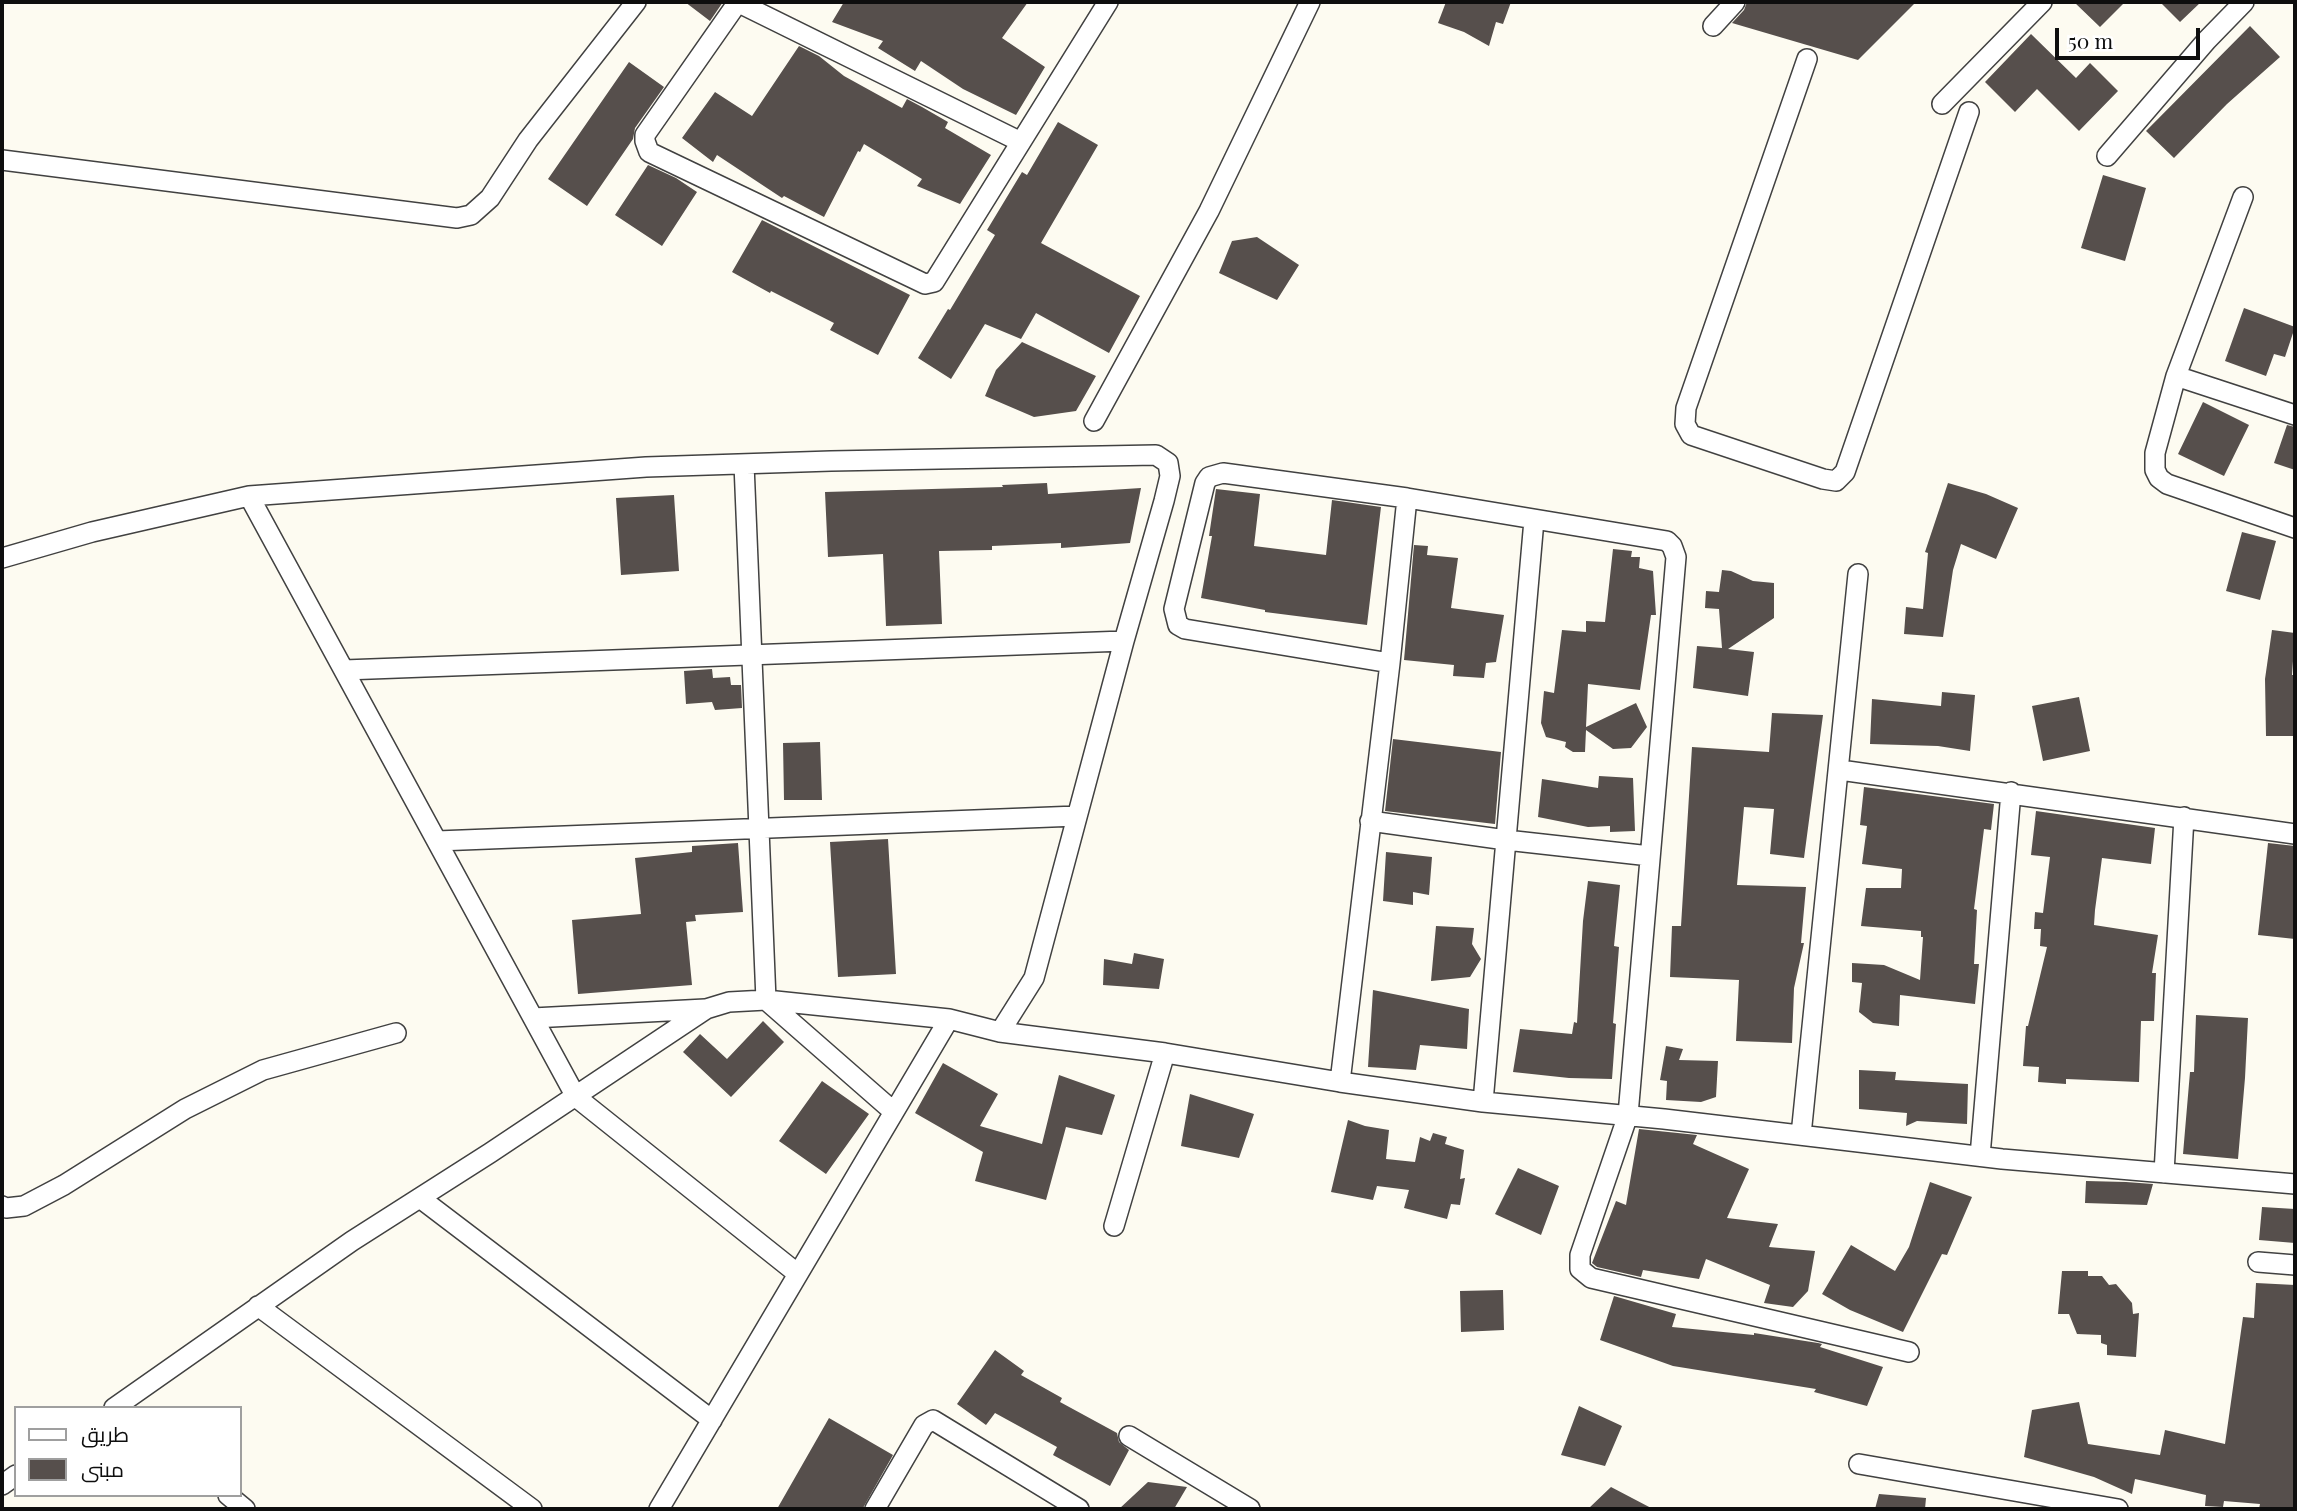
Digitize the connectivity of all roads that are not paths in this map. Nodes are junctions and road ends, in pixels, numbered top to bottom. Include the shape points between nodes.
1 (636, 2) edge
2 (738, 2) edge
3 (1108, 2) edge
4 (1310, 2) edge
5 (1735, 2) edge
6 (2042, 2) edge
7 (2245, 2) edge
8 (1713, 26) dead end
9 (1807, 59) dead end
10 (1942, 104) dead end
11 (1969, 113) dead end
12 (1020, 142) junction
13 (2107, 156) dead end
14 (2, 160) edge
15 (2242, 197) dead end
16 (2176, 376) junction
17 (2295, 415) edge
18 (1094, 421) dead end
19 (744, 464) junction
20 (249, 496) junction
21 (1407, 498) junction
22 (1534, 520) junction
23 (2295, 528) edge
24 (2, 558) edge
25 (1858, 574) dead end
26 (1124, 641) junction
27 (752, 655) junction
28 (1390, 663) junction
29 (344, 670) junction
30 (1840, 770) junction
31 (2011, 792) junction
32 (1077, 816) junction
33 (2184, 817) junction
34 (1370, 821) junction
35 (759, 828) junction
36 (2295, 834) edge
37 (1506, 840) junction
38 (437, 841) junction
39 (1650, 856) junction
40 (766, 1000) junction
41 (706, 1009) junction
42 (533, 1018) junction
43 (949, 1019) junction
44 (1000, 1032) junction
45 (396, 1034) dead end
46 (1165, 1053) junction
47 (1340, 1082) junction
48 (576, 1097) junction
49 (1483, 1102) junction
50 (894, 1112) junction
51 (1628, 1115) junction
52 (1801, 1135) junction
53 (1980, 1156) junction
54 (2164, 1173) junction
55 (2295, 1184) edge
56 (420, 1198) junction
57 (2, 1206) edge
58 (1114, 1226) dead end
59 (2258, 1262) dead end
60 (2295, 1265) edge
61 (798, 1273) junction
62 (258, 1306) junction
63 (1909, 1352) dead end
64 (117, 1406) edge
65 (712, 1420) junction
66 (1129, 1436) dead end
67 (1859, 1464) dead end
68 (231, 1497) edge
69 (246, 1509) edge
70 (531, 1509) edge
71 (659, 1509) edge
72 (875, 1509) edge
73 (1080, 1509) edge
74 (1250, 1509) edge
75 (2118, 1509) edge

1 - 14 street via 528,140 490,198 471,215 457,218
2 - 12 street
2 - 12 street via 645,135 649,152 925,284 934,282
3 - 12 street
4 - 18 street via 1209,211
5 - 8 street
6 - 10 street
7 - 13 street
9 - 11 street via 1686,408 1685,424 1691,435 1822,479 1836,481 1845,472
15 - 16 street
16 - 17 street
16 - 23 street via 2155,453 2159,478 2184,491
19 - 20 street
19 - 26 street via 1156,455 1168,463 1170,476
19 - 27 street
20 - 24 street
20 - 29 street
21 - 22 street
21 - 28 street
21 - 28 street via 1214,474 1205,483 1174,609 1178,625 1185,629
22 - 37 street
22 - 39 street via 1667,541 1675,551
25 - 30 street
26 - 27 street
26 - 32 street
27 - 29 street
27 - 35 street
28 - 34 street
29 - 38 street
30 - 31 street
30 - 52 street
31 - 33 street
31 - 53 street
32 - 35 street
32 - 44 street via 1034,978
33 - 36 street
33 - 54 street
34 - 37 street
34 - 47 street
35 - 38 street
35 - 40 street
37 - 39 street
37 - 49 street
38 - 42 street
39 - 51 street
40 - 41 street via 729,1002
40 - 43 street
40 - 50 street
41 - 42 street
41 - 48 street
42 - 48 street
43 - 44 street
43 - 50 street
44 - 46 street
45 - 57 street via 263,1070 185,1109 34,1201
46 - 47 street
46 - 58 street
47 - 49 street
48 - 56 street
48 - 61 street
49 - 51 street
50 - 61 street
51 - 52 street
51 - 63 street via 1580,1255 1584,1274
52 - 53 street
53 - 54 street
54 - 55 street
56 - 62 street
56 - 65 street
59 - 60 street
61 - 65 street
62 - 64 street
62 - 70 street
65 - 71 street
66 - 74 street
67 - 75 street
68 - 69 street
72 - 73 street via 924,1425 933,1420

